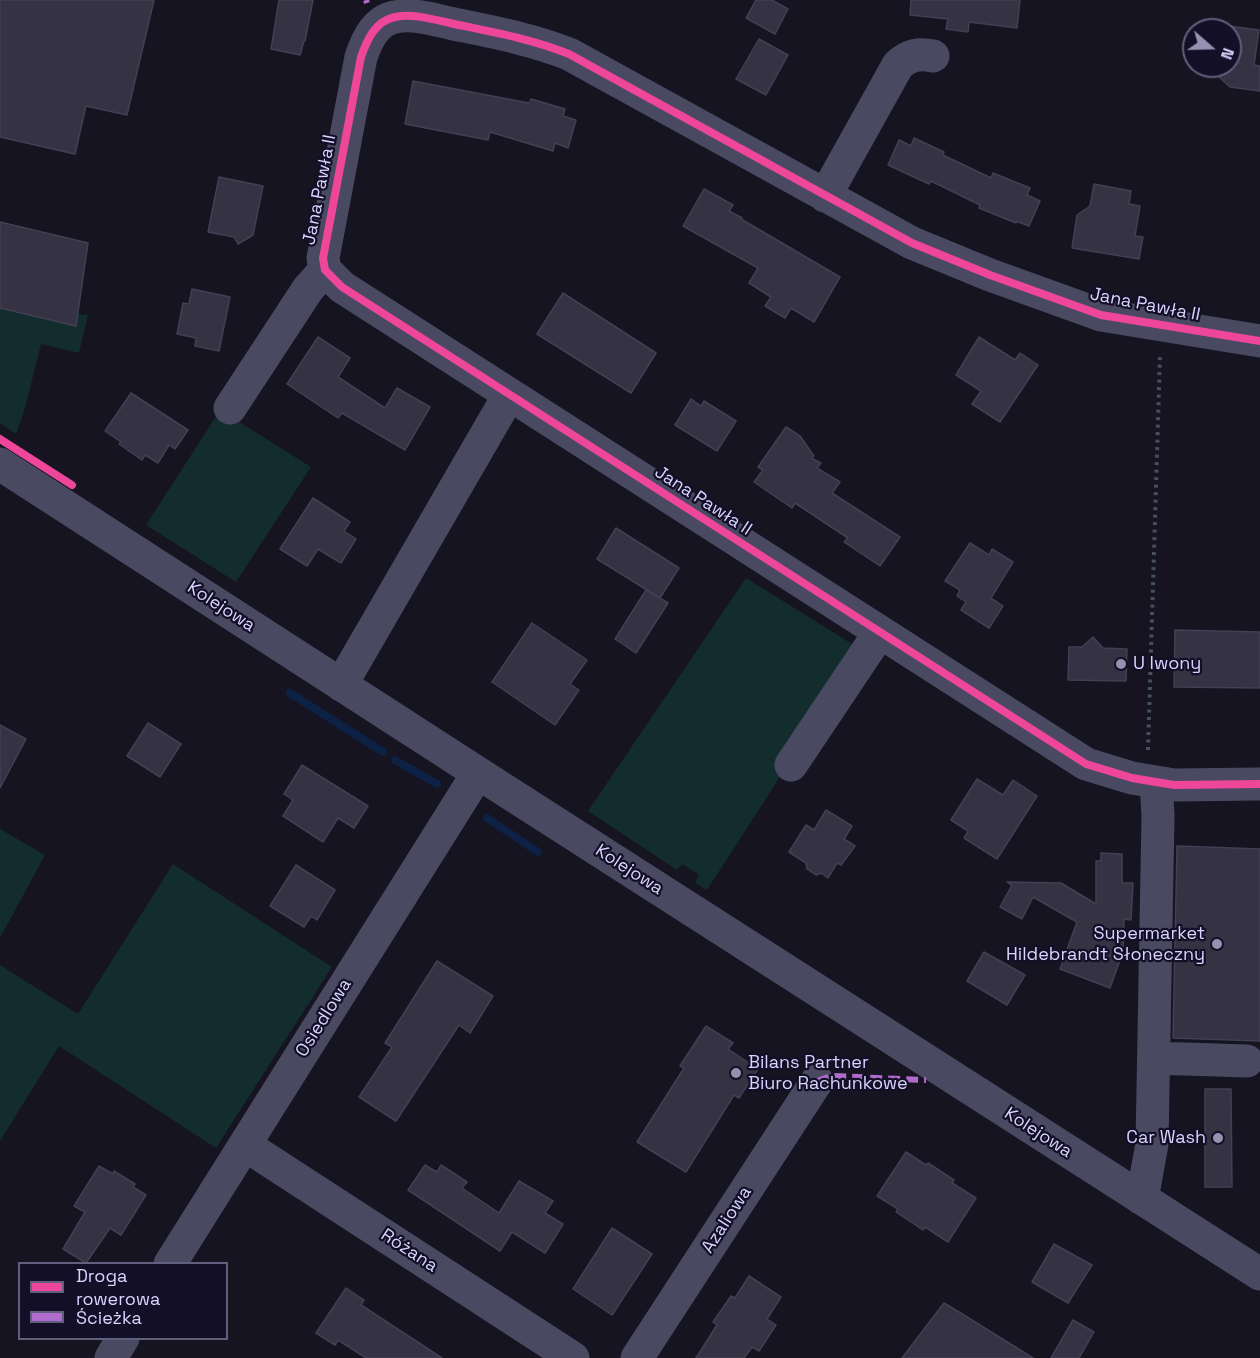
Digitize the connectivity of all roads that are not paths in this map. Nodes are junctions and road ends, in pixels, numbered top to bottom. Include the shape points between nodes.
1 (933, 56) dead end
2 (825, 196) junction
3 (326, 270) junction
4 (1260, 340) edge
5 (509, 394) junction
6 (230, 408) dead end
7 (0, 464) edge
8 (880, 632) junction
9 (341, 685) junction
10 (791, 765) dead end
11 (1152, 768) junction
12 (478, 773) junction
13 (1260, 784) edge
14 (1154, 1058) junction
15 (1247, 1061) dead end
16 (817, 1081) dead end
17 (245, 1145) junction
18 (1142, 1199) junction
19 (171, 1262) edge
20 (1260, 1274) edge
21 (122, 1340) edge
22 (111, 1358) edge
23 (573, 1358) edge
24 (637, 1358) edge

1 - 2 street via 913,56 898,65
2 - 3 street, Jana Pawła II via 569,54 528,39 417,17 394,17 378,26 361,57 324,242
2 - 4 street, Jana Pawła II via 912,243 1101,315
3 - 5 street, Jana Pawła II via 342,287
3 - 6 street via 308,289
5 - 8 street, Jana Pawła II
5 - 9 street
7 - 9 street, Kolejowa
8 - 10 street
8 - 11 street, Jana Pawła II via 1086,764 1132,778
9 - 12 street, Kolejowa
11 - 13 street, Jana Pawła II via 1174,784
11 - 14 street via 1158,816
12 - 17 street, Osiedlowa
12 - 18 street, Kolejowa
14 - 15 street
14 - 18 street via 1152,1144
16 - 24 street, Azaliowa
17 - 19 street, Osiedlowa
17 - 23 street, Różana
18 - 20 street, Kolejowa
21 - 22 street

